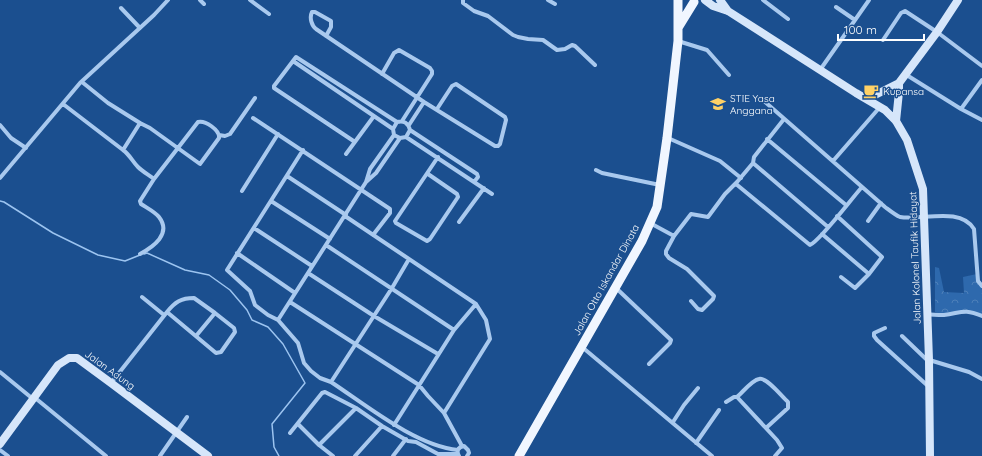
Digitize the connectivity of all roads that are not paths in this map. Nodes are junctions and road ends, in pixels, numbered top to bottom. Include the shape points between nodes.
1 (168, 0) edge
2 (200, 0) edge
3 (250, 0) edge
4 (463, 0) edge
5 (548, 0) edge
6 (678, 0) edge
7 (682, 0) edge
8 (704, 0) edge
9 (720, 0) edge
10 (763, 0) edge
11 (869, 0) edge
12 (696, 1) edge
13 (957, 1) edge
14 (204, 4) dead end
15 (555, 4) dead end
16 (836, 7) dead end
17 (121, 8) dead end
18 (728, 11) junction
19 (269, 14) dead end
20 (788, 19) dead end
21 (855, 20) junction
22 (140, 28) junction
23 (678, 28) junction
24 (937, 32) junction
25 (326, 36) junction
26 (883, 40) dead end
27 (678, 41) junction
28 (293, 61) junction
29 (596, 65) dead end
30 (982, 66) edge
31 (820, 71) junction
32 (382, 74) junction
33 (905, 74) junction
34 (729, 75) dead end
35 (982, 80) edge
36 (82, 82) junction
37 (899, 82) junction
38 (346, 89) junction
39 (342, 94) junction
40 (255, 98) dead end
41 (418, 98) junction
42 (867, 99) junction
43 (764, 101) dead end
44 (424, 102) junction
45 (63, 104) junction
46 (880, 107) junction
47 (436, 109) junction
48 (961, 109) junction
49 (374, 116) junction
50 (253, 118) dead end
51 (784, 119) junction
52 (982, 120) edge
53 (402, 121) junction
54 (896, 121) junction
55 (397, 122) junction
56 (140, 123) junction
57 (0, 125) edge
58 (409, 125) junction
59 (393, 129) junction
60 (410, 130) junction
61 (278, 134) junction
62 (219, 135) junction
63 (394, 135) junction
64 (406, 137) junction
65 (400, 138) junction
66 (667, 138) junction
67 (767, 139) junction
68 (355, 142) junction
69 (26, 148) junction
70 (179, 148) junction
71 (123, 150) junction
72 (303, 150) junction
73 (346, 154) dead end
74 (438, 157) junction
75 (834, 161) junction
76 (753, 163) junction
77 (596, 170) dead end
78 (428, 174) junction
79 (287, 176) junction
80 (0, 178) edge
81 (741, 178) junction
82 (154, 179) junction
83 (366, 182) junction
84 (474, 182) junction
85 (736, 184) junction
86 (660, 185) junction
87 (862, 187) junction
88 (484, 188) junction
89 (362, 190) junction
90 (242, 191) dead end
91 (492, 194) dead end
92 (271, 201) junction
93 (881, 203) junction
94 (846, 205) junction
95 (345, 215) junction
96 (837, 216) junction
97 (925, 217) junction
98 (868, 221) dead end
99 (459, 222) dead end
100 (650, 223) junction
101 (828, 227) junction
102 (254, 228) junction
103 (822, 234) junction
104 (373, 235) junction
105 (674, 236) junction
106 (330, 239) junction
107 (326, 244) junction
108 (140, 254) dead end
109 (237, 254) junction
110 (409, 259) junction
111 (312, 266) junction
112 (308, 273) junction
113 (869, 274) junction
114 (841, 277) dead end
115 (982, 286) edge
116 (392, 288) junction
117 (616, 288) junction
118 (295, 293) junction
119 (142, 297) dead end
120 (690, 301) dead end
121 (290, 302) junction
122 (476, 304) junction
123 (165, 313) junction
124 (215, 313) junction
125 (927, 314) junction
126 (374, 316) junction
127 (982, 316) edge
128 (278, 320) junction
129 (886, 328) dead end
130 (454, 330) junction
131 (196, 336) junction
132 (902, 336) dead end
133 (355, 344) junction
134 (581, 347) junction
135 (438, 354) junction
136 (929, 360) junction
137 (649, 364) dead end
138 (0, 372) edge
139 (982, 379) edge
140 (331, 382) junction
141 (111, 383) junction
142 (419, 385) junction
143 (928, 386) junction
144 (698, 388) dead end
145 (737, 397) junction
146 (33, 398) junction
147 (726, 402) dead end
148 (356, 408) junction
149 (719, 410) dead end
150 (444, 413) junction
151 (187, 417) dead end
152 (673, 422) junction
153 (298, 424) junction
154 (394, 425) junction
155 (382, 426) junction
156 (766, 428) junction
157 (176, 432) junction
158 (290, 433) dead end
159 (406, 440) junction
160 (696, 443) junction
161 (0, 444) edge
162 (319, 445) junction
163 (462, 446) junction
164 (0, 450) edge
165 (458, 453) edge
166 (443, 455) edge
167 (8, 456) edge
168 (106, 456) edge
169 (160, 456) edge
170 (208, 456) edge
171 (333, 456) edge
172 (355, 456) edge
173 (394, 456) edge
174 (467, 456) edge
175 (519, 456) edge
176 (712, 456) edge
177 (775, 456) edge
178 (930, 456) edge

1 - 22 street
2 - 14 street
3 - 19 street
4 - 29 street via 470,8 500,23 513,35 543,40 557,50 575,46
5 - 15 street
6 - 23 main road, Jalan Otto Iskandar Dinata
7 - 12 main road
8 - 18 main road
9 - 18 main road
10 - 20 street
11 - 21 street
12 - 23 main road
13 - 24 main road
16 - 21 street
17 - 22 street
18 - 31 main road, Jalan Kolonel Taufik Hidayat
21 - 31 street
22 - 36 street
23 - 27 main road, Jalan Otto Iskandar Dinata
24 - 26 street via 903,12
24 - 30 street
24 - 33 main road
25 - 25 street via 313,27 310,17 312,12 332,21
25 - 32 street
27 - 34 street via 706,50
27 - 66 main road, Jalan Otto Iskandar Dinata
28 - 38 street via 298,57
28 - 39 street
28 - 68 street via 274,88
31 - 42 main road, Jalan Kolonel Taufik Hidayat
32 - 41 street
32 - 41 street via 394,53 399,50 430,68 432,74
33 - 37 main road
33 - 48 street
35 - 48 street
36 - 45 street
36 - 56 street via 108,103
37 - 42 main road
37 - 54 main road
38 - 39 street
38 - 55 street
39 - 49 street
40 - 62 street via 230,134
41 - 44 street
41 - 53 street
42 - 46 main road, Jalan Kolonel Taufik Hidayat
43 - 51 street
44 - 47 street
44 - 58 street
45 - 69 street
45 - 71 street
46 - 54 main road, Jalan Kolonel Taufik Hidayat
46 - 75 street
47 - 47 street via 456,84 505,117 500,144 495,146
48 - 52 street
49 - 59 street
49 - 68 street
50 - 61 street
51 - 67 street
51 - 75 street
53 - 55 street
53 - 58 street
54 - 97 main road, Jalan Kolonel Taufik Hidayat via 907,140 923,189
55 - 59 street
56 - 70 street
56 - 71 street
57 - 69 street
58 - 60 street
59 - 63 street
60 - 64 street
60 - 84 street via 477,174
61 - 72 street
61 - 90 street
62 - 70 street via 217,131 199,122
62 - 70 street via 201,164
63 - 65 street
63 - 83 street via 370,169
64 - 65 street
64 - 74 street
65 - 83 street via 376,173
66 - 81 street via 720,161
66 - 86 main road, Jalan Otto Iskandar Dinata
67 - 76 street via 754,157
67 - 94 street
68 - 73 street
69 - 80 street
70 - 82 street
71 - 82 street via 142,171
72 - 79 street
72 - 89 street
74 - 78 street
74 - 84 street
75 - 87 street
76 - 81 street
76 - 101 street
77 - 86 street
78 - 78 street via 395,221 427,241 458,197
79 - 92 street
79 - 95 street
81 - 85 street
82 - 108 street via 140,201 160,218 162,234 155,246
83 - 89 street
84 - 88 street
85 - 103 street via 807,244 812,244
85 - 105 street via 708,217 690,214
86 - 100 main road, Jalan Otto Iskandar Dinata via 657,207
87 - 93 street
87 - 94 street
88 - 91 street
88 - 99 street
89 - 95 street
89 - 104 street via 390,209 390,213
92 - 102 street
92 - 106 street
93 - 97 street via 898,216
93 - 98 street
94 - 96 street
95 - 104 street
95 - 106 street
96 - 101 street
96 - 113 street via 882,257
97 - 115 street via 948,216 972,226 978,281
97 - 125 main road, Jalan Kolonel Taufik Hidayat
100 - 105 street
100 - 117 main road, Jalan Otto Iskandar Dinata
101 - 103 street
102 - 109 street
102 - 111 street
103 - 113 street
104 - 110 street
105 - 120 street via 666,254 714,296 702,310
106 - 107 street
107 - 111 street
107 - 116 street
109 - 118 street
109 - 128 street via 227,270 250,291 255,305
110 - 116 street
110 - 122 street
111 - 112 street
112 - 118 street
112 - 126 street
113 - 114 street via 855,288
116 - 126 street
116 - 130 street
117 - 134 main road, Jalan Otto Iskandar Dinata
117 - 137 street via 671,340
118 - 121 street
119 - 123 street
121 - 128 street
121 - 133 street
122 - 130 street
122 - 150 street via 486,320 490,339
123 - 124 street via 180,300 189,298 194,298
123 - 131 street
123 - 141 street
124 - 131 street
124 - 131 street via 235,330 221,352 216,353
125 - 127 street via 945,315 960,311
125 - 136 main road, Jalan Kolonel Taufik Hidayat
126 - 133 street
126 - 135 street
128 - 140 street via 298,342 304,363 320,378
129 - 143 street via 874,333 874,336
130 - 135 street
132 - 136 street
133 - 140 street
133 - 142 street
134 - 152 street
134 - 175 main road, Jalan Otto Iskandar Dinata
135 - 142 street
136 - 139 street via 969,372
136 - 143 main road, Jalan Kolonel Taufik Hidayat
138 - 146 street
140 - 154 street
141 - 146 main road, Jalan Adung via 77,358 69,358 58,365
141 - 157 main road, Jalan Adung
142 - 150 street
142 - 154 street
143 - 178 main road, Jalan Kolonel Taufik Hidayat
144 - 152 street
145 - 147 street
145 - 156 street
145 - 156 street via 754,381 762,378 788,402 788,408
146 - 161 main road, Jalan Adung
146 - 168 street
148 - 153 street via 325,392
148 - 155 street
148 - 162 street
149 - 160 street
150 - 163 street
151 - 157 street
152 - 160 street
153 - 158 street
153 - 162 street
154 - 165 street
155 - 159 street
155 - 172 street
156 - 177 street via 782,446 782,450
157 - 169 street
157 - 170 main road, Jalan Adung
159 - 166 street
159 - 173 street
160 - 176 street
162 - 171 street
163 - 165 street
163 - 174 street via 468,450
164 - 167 street
165 - 166 street

